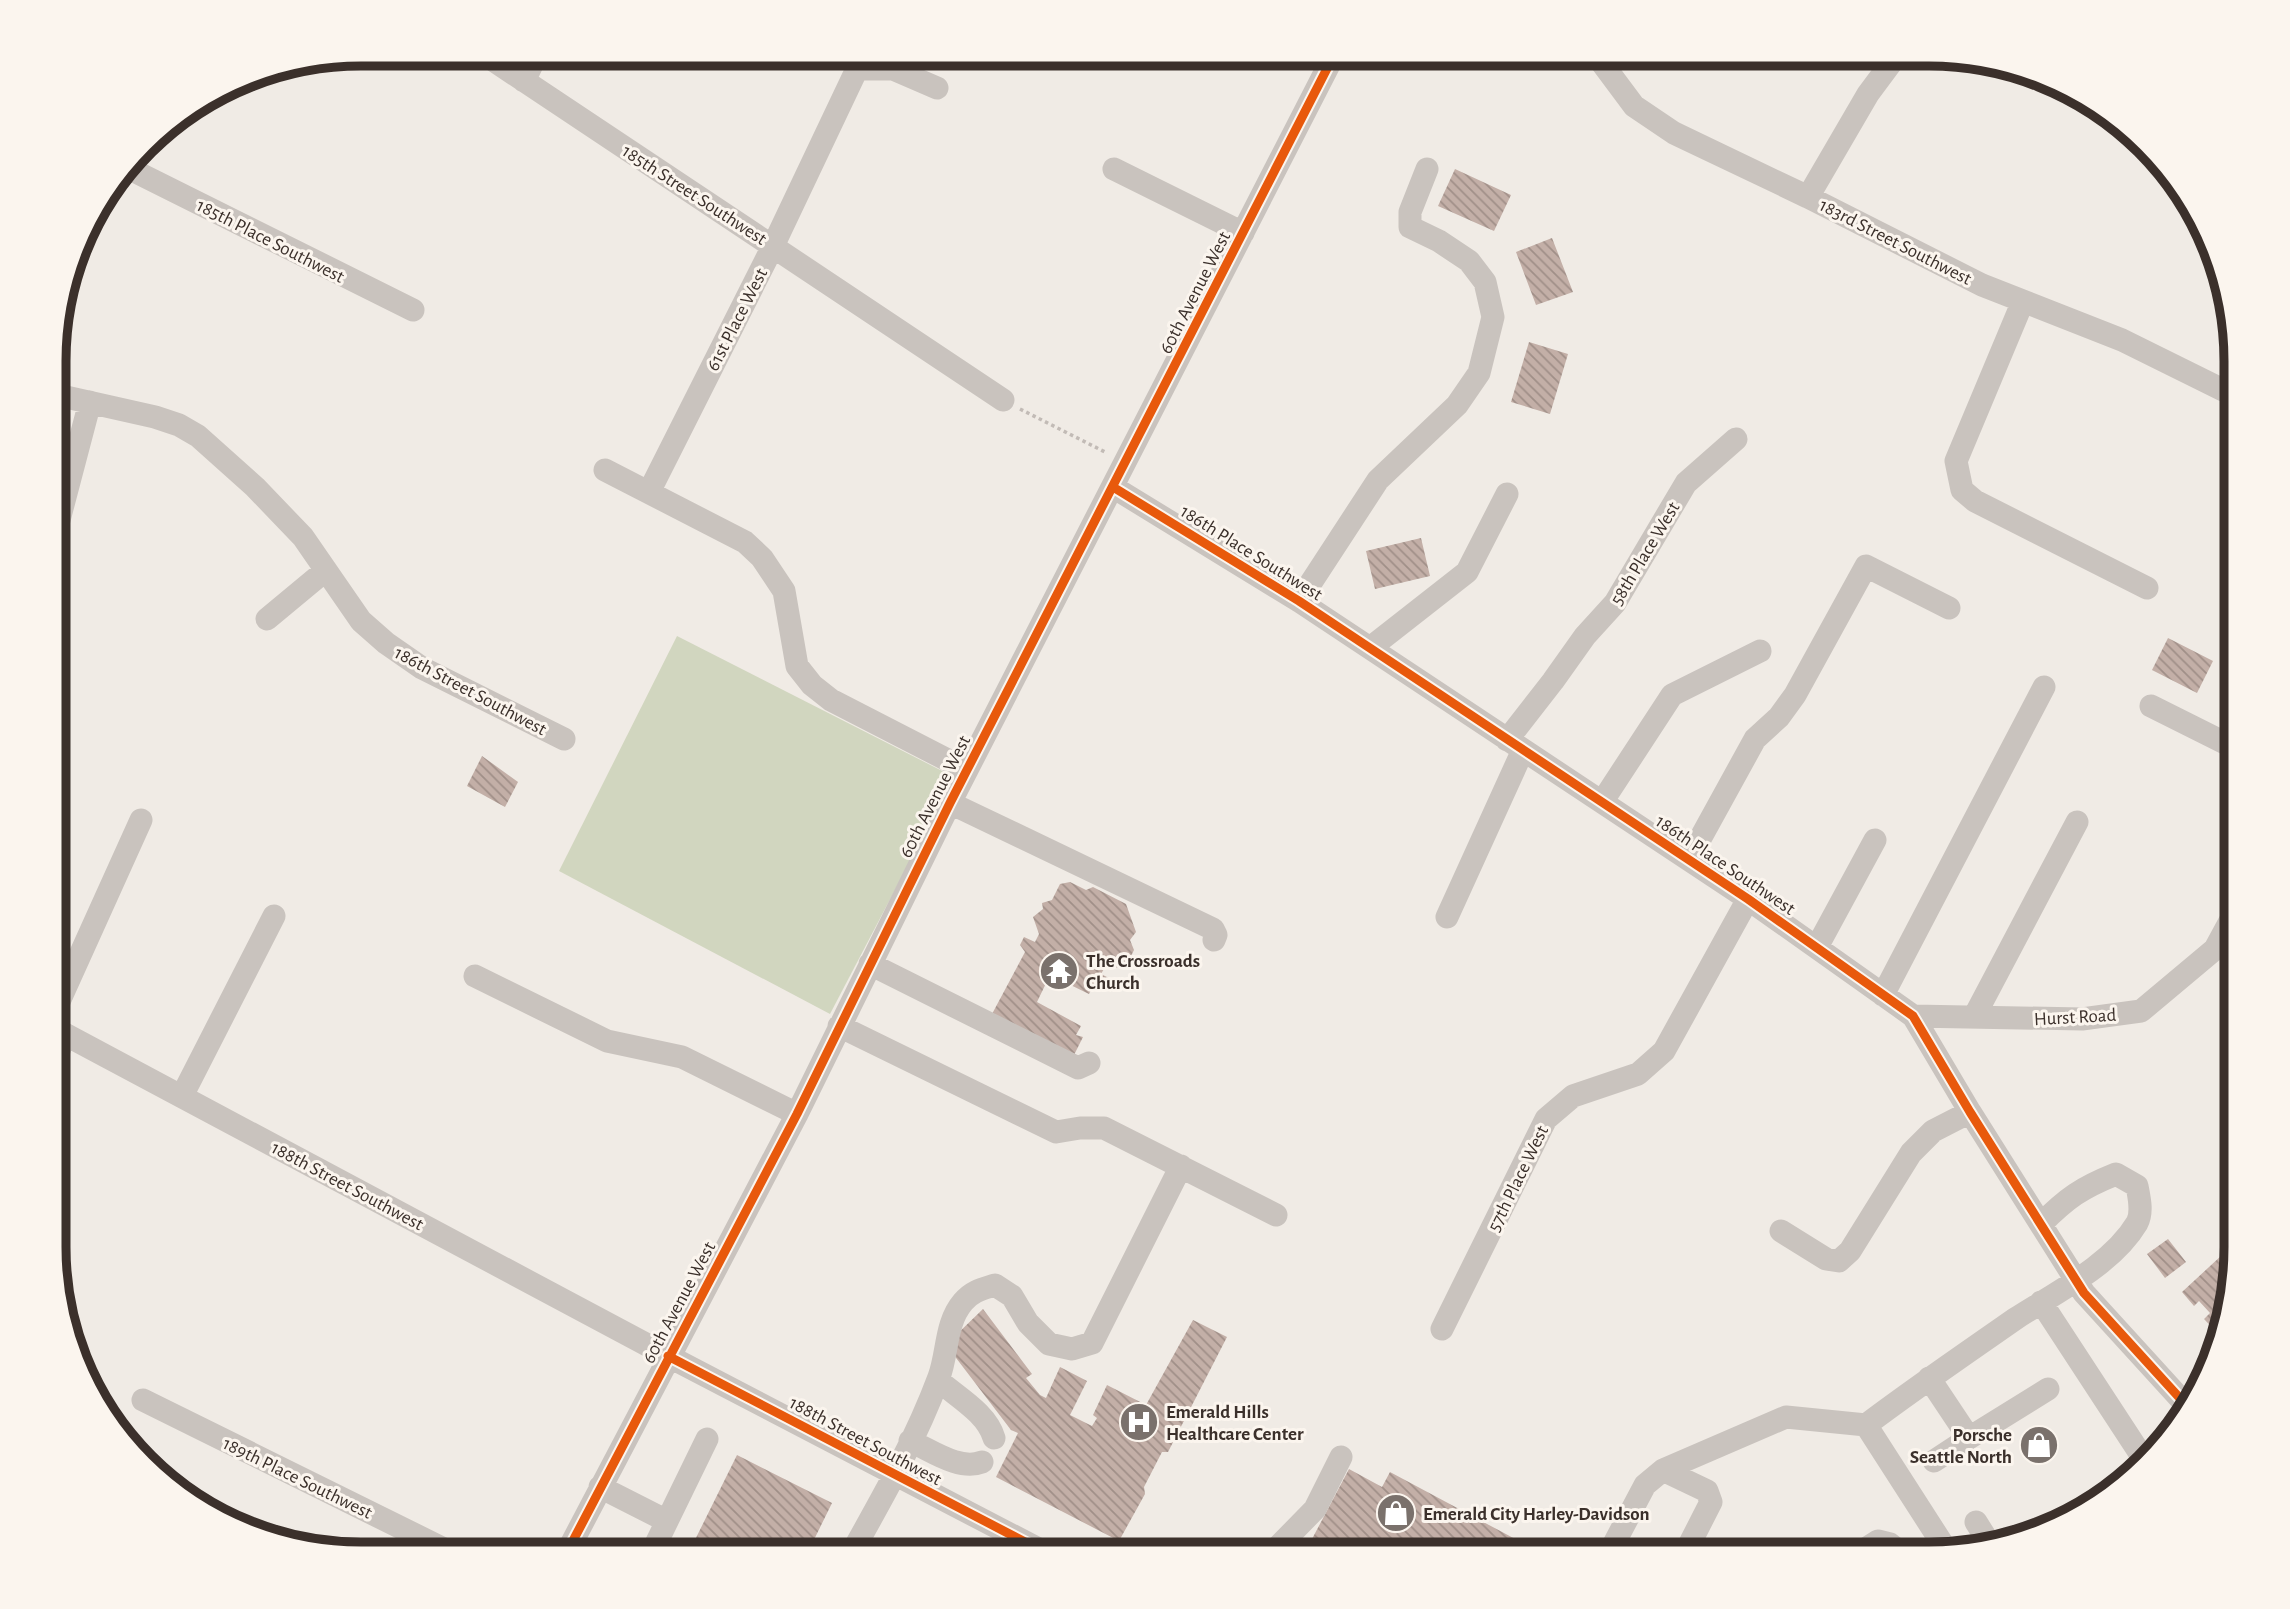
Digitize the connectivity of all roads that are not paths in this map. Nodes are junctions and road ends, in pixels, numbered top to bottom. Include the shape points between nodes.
1 (502, 66) edge
2 (531, 66) edge
3 (851, 66) edge
4 (876, 66) edge
5 (1329, 66) edge
6 (1604, 66) edge
7 (1889, 66) edge
8 (524, 81) junction
9 (937, 88) dead end
10 (1114, 169) dead end
11 (1427, 169) dead end
12 (136, 172) edge
13 (1808, 197) junction
14 (1243, 233) junction
15 (774, 246) junction
16 (2023, 301) junction
17 (413, 310) dead end
18 (2222, 390) dead end
19 (66, 397) edge
20 (1003, 400) road end
21 (90, 402) junction
22 (1735, 439) dead end
23 (605, 470) dead end
24 (1113, 487) junction
25 (649, 492) junction
26 (66, 493) edge
27 (1507, 494) dead end
28 (326, 570) junction
29 (2147, 589) dead end
30 (1299, 601) junction
31 (1949, 608) dead end
32 (267, 619) dead end
33 (1370, 648) junction
34 (1760, 651) dead end
35 (2044, 687) dead end
36 (2151, 706) dead end
37 (564, 739) dead end
38 (2224, 742) edge
39 (1515, 745) junction
40 (967, 770) junction
41 (1602, 802) junction
42 (950, 803) junction
43 (141, 820) dead end
44 (2077, 822) dead end
45 (1875, 840) dead end
46 (1689, 859) junction
47 (1748, 899) junction
48 (274, 916) dead end
49 (1447, 917) dead end
50 (2224, 932) edge
51 (1214, 940) dead end
52 (1817, 947) junction
53 (870, 964) junction
54 (475, 976) dead end
55 (66, 986) edge
56 (1883, 995) junction
57 (1913, 1016) junction
58 (1974, 1017) junction
59 (839, 1026) junction
60 (66, 1035) edge
61 (1088, 1063) dead end
62 (182, 1096) junction
63 (1970, 1112) junction
64 (797, 1114) junction
65 (1181, 1166) junction
66 (1276, 1215) dead end
67 (2041, 1224) junction
68 (1782, 1231) dead end
69 (2076, 1280) junction
70 (2041, 1302) junction
71 (1442, 1329) dead end
72 (668, 1356) junction
73 (1929, 1378) junction
74 (938, 1380) junction
75 (2048, 1389) dead end
76 (2182, 1399) edge
77 (142, 1400) dead end
78 (1866, 1425) junction
79 (995, 1438) dead end
80 (1969, 1438) junction
81 (707, 1439) dead end
82 (911, 1441) junction
83 (2140, 1453) edge
84 (1341, 1457) dead end
85 (1934, 1461) dead end
86 (982, 1462) dead end
87 (1663, 1469) junction
88 (895, 1475) junction
89 (600, 1487) junction
90 (667, 1521) junction
91 (430, 1542) edge
92 (572, 1542) edge
93 (657, 1542) edge
94 (858, 1542) edge
95 (1025, 1542) edge
96 (1283, 1542) edge
97 (1615, 1542) edge
98 (1691, 1542) edge
99 (1942, 1542) edge

1 - 8 street, 185th Street Southwest
2 - 8 street
3 - 15 street, 61st Place West
4 - 9 street, 61st Place West
5 - 14 street, 60th Avenue West
6 - 13 street, 183rd Street Southwest via 1648,117
7 - 13 street
8 - 15 street, 185th Street Southwest
10 - 14 street
11 - 30 street via 1410,212 1410,227 1469,261 1485,282 1493,317 1479,373 1457,405 1378,480
12 - 17 street, 185th Place Southwest
13 - 16 street, 183rd Street Southwest
14 - 24 street, 60th Avenue West
15 - 20 street, 185th Street Southwest
15 - 25 street, 61st Place West
16 - 18 street, 183rd Street Southwest via 2122,340
16 - 29 street via 1956,461 1962,490
19 - 21 street, 186th Street Southwest
21 - 26 street
21 - 28 street, 186th Street Southwest via 155,417 198,436 303,537
22 - 39 street, 58th Place West via 1686,483 1615,603 1553,681
23 - 25 street
24 - 30 street, 186th Place Southwest
24 - 40 street, 60th Avenue West
25 - 40 street via 745,542 762,558 784,591 797,666 812,684 831,700
27 - 33 street via 1467,572
28 - 32 street
28 - 37 street, 186th Street Southwest via 361,621 386,643 422,668
30 - 33 street, 186th Place Southwest
31 - 46 street via 1866,566 1796,695 1755,739
33 - 39 street, 186th Place Southwest
34 - 41 street via 1672,695
35 - 56 street
36 - 38 street
39 - 41 street, 186th Place Southwest
39 - 49 street, 58th Place West
40 - 42 street, 60th Avenue West
41 - 46 street, 186th Place Southwest
42 - 51 street via 1213,929
42 - 53 street, 60th Avenue West
43 - 55 street
44 - 58 street
45 - 52 street
46 - 47 street, 186th Place Southwest
47 - 52 street, 186th Place Southwest
47 - 71 street, 57th Place West via 1664,1051 1638,1074 1573,1096 1546,1119
48 - 62 street
50 - 58 street, Hurst Road via 2215,949 2141,1011 2082,1019
52 - 56 street, 186th Place Southwest
53 - 59 street, 60th Avenue West
53 - 61 street via 1079,1068
54 - 64 street via 607,1041 682,1057
56 - 57 street, 186th Place Southwest
57 - 58 street, Hurst Road
57 - 63 street, 186th Place Southwest
59 - 64 street, 60th Avenue West
59 - 65 street via 1056,1132 1104,1128
60 - 62 street, 188th Street Southwest
62 - 72 street, 188th Street Southwest
63 - 67 street, 186th Place Southwest
63 - 68 street via 1933,1131 1911,1153 1850,1251 1839,1261 1826,1259
64 - 72 street, 60th Avenue West
65 - 66 street
65 - 74 street via 1092,1343 1072,1349 1049,1344 1028,1323 1012,1296 995,1285 975,1291 961,1303 946,1337
67 - 69 street, 186th Place Southwest
67 - 69 street via 2068,1198 2116,1174 2137,1186 2138,1221 2108,1256
69 - 70 street
69 - 76 street, 186th Place Southwest
70 - 73 street
70 - 83 street
72 - 88 street, 188th Street Southwest
72 - 89 street, 60th Avenue West
73 - 78 street
73 - 80 street
74 - 79 street via 983,1418
74 - 82 street
75 - 80 street
77 - 91 street, 189th Place Southwest
78 - 87 street via 1786,1418
78 - 99 street
80 - 85 street
81 - 90 street
82 - 86 street via 961,1464
82 - 88 street
84 - 96 street via 1315,1509
87 - 97 street via 1645,1485
87 - 98 street via 1707,1491 1711,1502
88 - 94 street
88 - 95 street, 188th Street Southwest
89 - 90 street
89 - 92 street, 60th Avenue West
90 - 93 street

